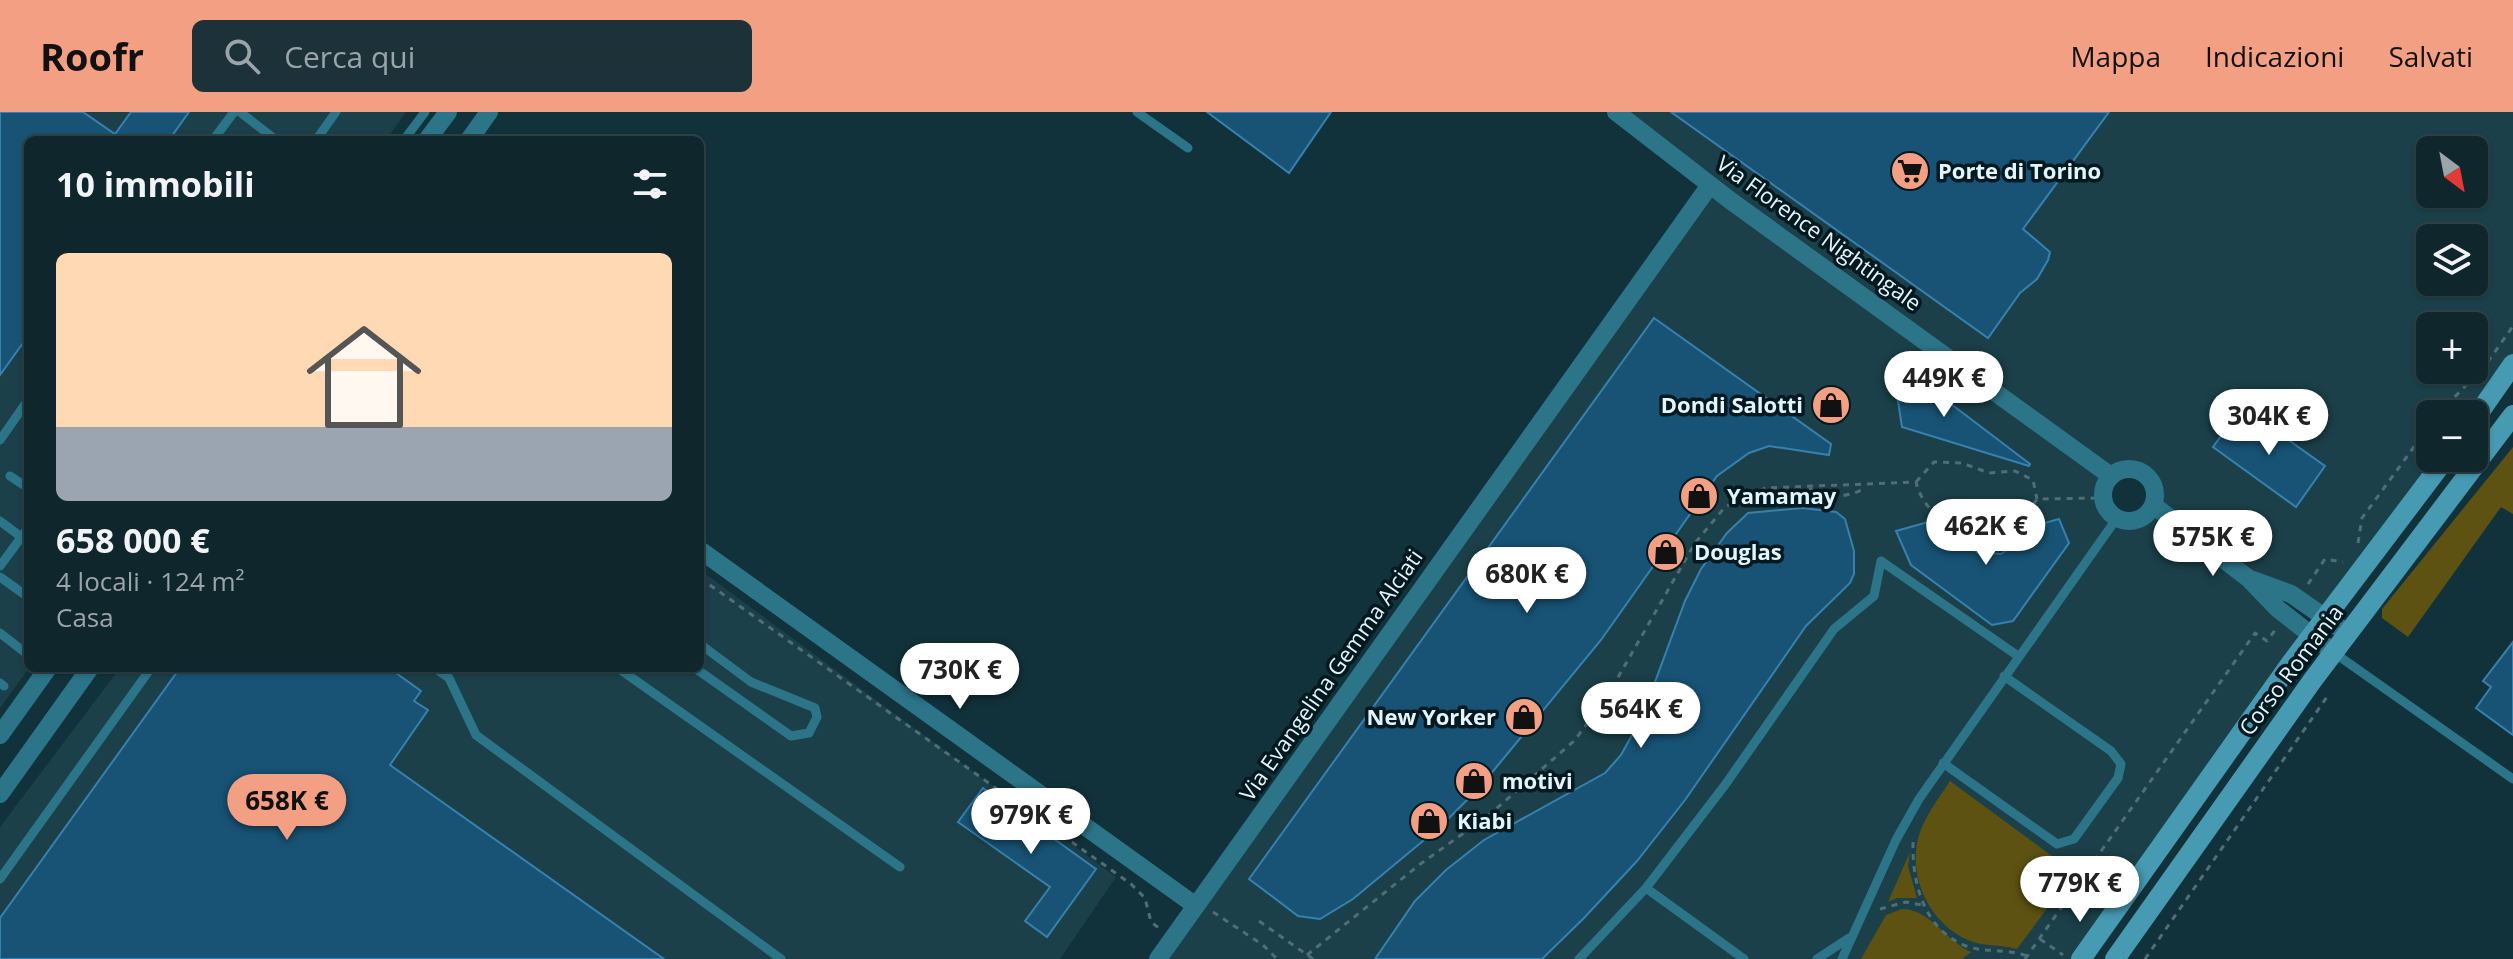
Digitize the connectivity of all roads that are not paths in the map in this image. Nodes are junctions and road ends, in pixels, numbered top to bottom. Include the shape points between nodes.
1 (234, 112) edge
2 (240, 112) edge
3 (336, 112) edge
4 (489, 112) edge
5 (1137, 112) edge
6 (1616, 112) edge
7 (437, 116) edge
8 (216, 136) edge
9 (271, 136) edge
10 (319, 136) edge
11 (410, 136) edge
12 (429, 136) edge
13 (457, 136) edge
14 (472, 136) edge
15 (1188, 148) dead end
16 (1710, 185) junction
17 (2513, 364) edge
18 (2488, 400) edge
19 (24, 406) edge
20 (2513, 415) edge
21 (0, 440) edge
22 (2436, 472) edge
23 (10, 476) dead end
24 (2111, 476) junction
25 (24, 485) edge
26 (2153, 505) junction
27 (2117, 518) junction
28 (0, 521) edge
29 (24, 534) edge
30 (24, 537) edge
31 (704, 553) edge
32 (0, 566) edge
33 (0, 577) edge
34 (2248, 578) junction
35 (24, 594) edge
36 (2327, 618) junction
37 (0, 633) edge
38 (2347, 633) junction
39 (2312, 636) junction
40 (704, 647) edge
41 (24, 652) edge
42 (2333, 652) junction
43 (2018, 656) junction
44 (45, 672) edge
45 (87, 672) edge
46 (148, 672) edge
47 (441, 672) edge
48 (624, 672) edge
49 (701, 672) edge
50 (2004, 676) junction
51 (0, 735) edge
52 (1943, 763) junction
53 (2513, 779) edge
54 (0, 794) edge
55 (900, 867) dead end
56 (0, 879) edge
57 (1646, 888) junction
58 (1198, 904) junction
59 (1849, 938) junction
60 (781, 959) edge
61 (1158, 959) edge
62 (1579, 959) edge
63 (1744, 959) edge
64 (1817, 959) edge
65 (1842, 959) edge
66 (2081, 959) edge
67 (2115, 959) edge

1 - 8 lane
2 - 9 lane
3 - 10 lane
4 - 14 street
5 - 15 lane
6 - 16 street, Via Florence Nightingale
7 - 11 lane
7 - 12 street
7 - 13 street
16 - 24 street, Via Florence Nightingale
16 - 58 street, Via Evangelina Gemma Alciati
17 - 18 main road
19 - 21 lane
20 - 38 main road, Corso Romania
22 - 36 main road, Corso Romania
23 - 25 lane
24 - 26 street via 2124,469 2141,471 2154,486
24 - 27 street via 2103,498
26 - 27 street via 2140,518
26 - 34 street
27 - 43 lane
28 - 29 lane
30 - 32 lane
31 - 58 street
33 - 35 lane
34 - 36 street via 2291,594
34 - 39 street
36 - 38 street
36 - 39 main road, Corso Romania
37 - 41 lane
38 - 42 main road, Corso Romania
39 - 42 street
39 - 66 main road, Corso Romania
40 - 49 lane via 751,682 815,708 817,717 809,733 791,736
42 - 53 lane
42 - 67 main road, Corso Romania
43 - 50 lane
43 - 57 lane via 1881,561 1874,596 1834,629
44 - 51 street
45 - 54 street
46 - 56 lane
47 - 60 lane via 449,678 476,735
48 - 55 lane
50 - 52 lane
50 - 52 lane via 2118,757 2118,778 2074,839 2057,844
52 - 59 lane via 1913,809
57 - 62 lane
57 - 63 lane
58 - 61 street, Via Evangelina Gemma Alciati
59 - 64 lane
59 - 65 lane

